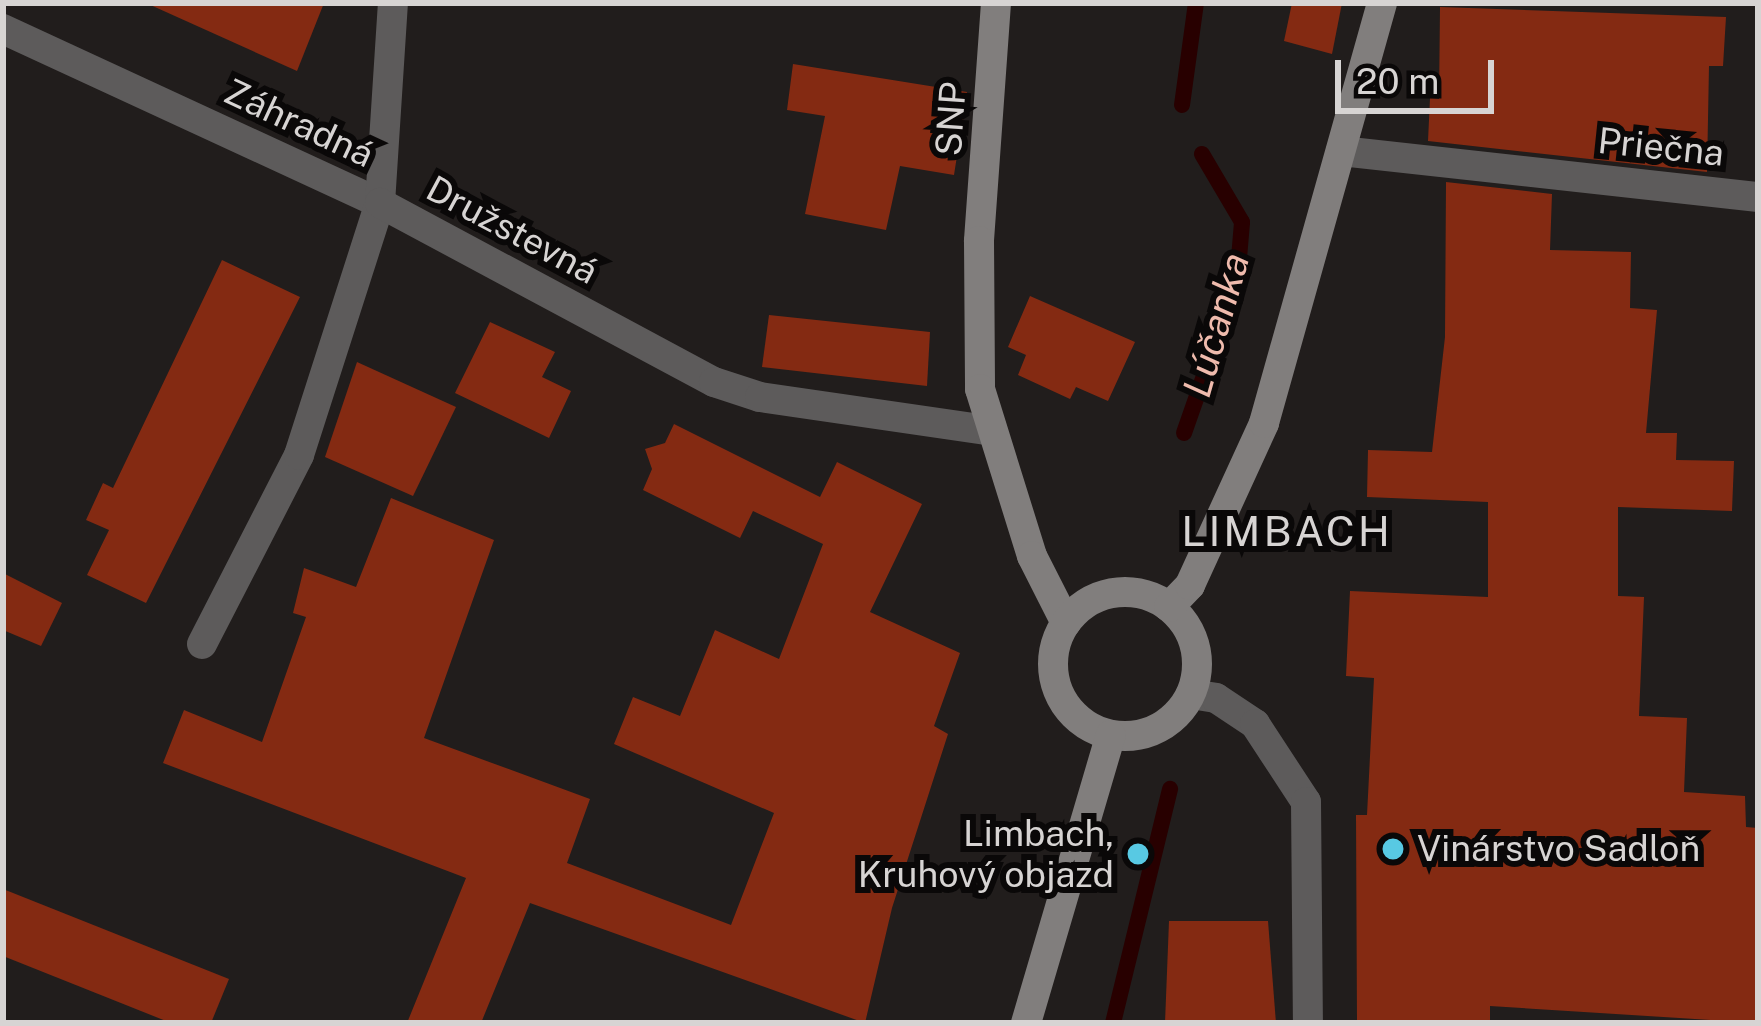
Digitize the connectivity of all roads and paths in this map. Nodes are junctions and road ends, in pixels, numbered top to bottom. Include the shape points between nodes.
1 (393, 3) edge
2 (996, 3) edge
3 (1382, 3) edge
4 (3, 29) edge
5 (1341, 151) junction
6 (1758, 197) edge
7 (380, 203) junction
8 (993, 431) junction
9 (1169, 607) junction
10 (1066, 623) junction
11 (202, 644) dead end
12 (1191, 694) junction
13 (1111, 735) junction
14 (1026, 1023) edge
15 (1308, 1023) edge

1 - 7 street, Záhradná
2 - 8 street, SNP via 979,241 980,389
3 - 5 street
4 - 7 street, Záhradná
5 - 6 street, Priečna
5 - 9 street via 1264,423 1197,570
7 - 8 street, Družstevná via 714,382 760,397
7 - 11 street, Družstevná via 299,455
8 - 10 street, SNP via 1032,556
9 - 10 street via 1148,596 1102,596
9 - 12 street via 1195,647
10 - 13 street via 1053,668 1058,692 1088,728
12 - 13 street via 1158,729
12 - 15 street via 1216,698 1255,724 1306,802
13 - 14 street

